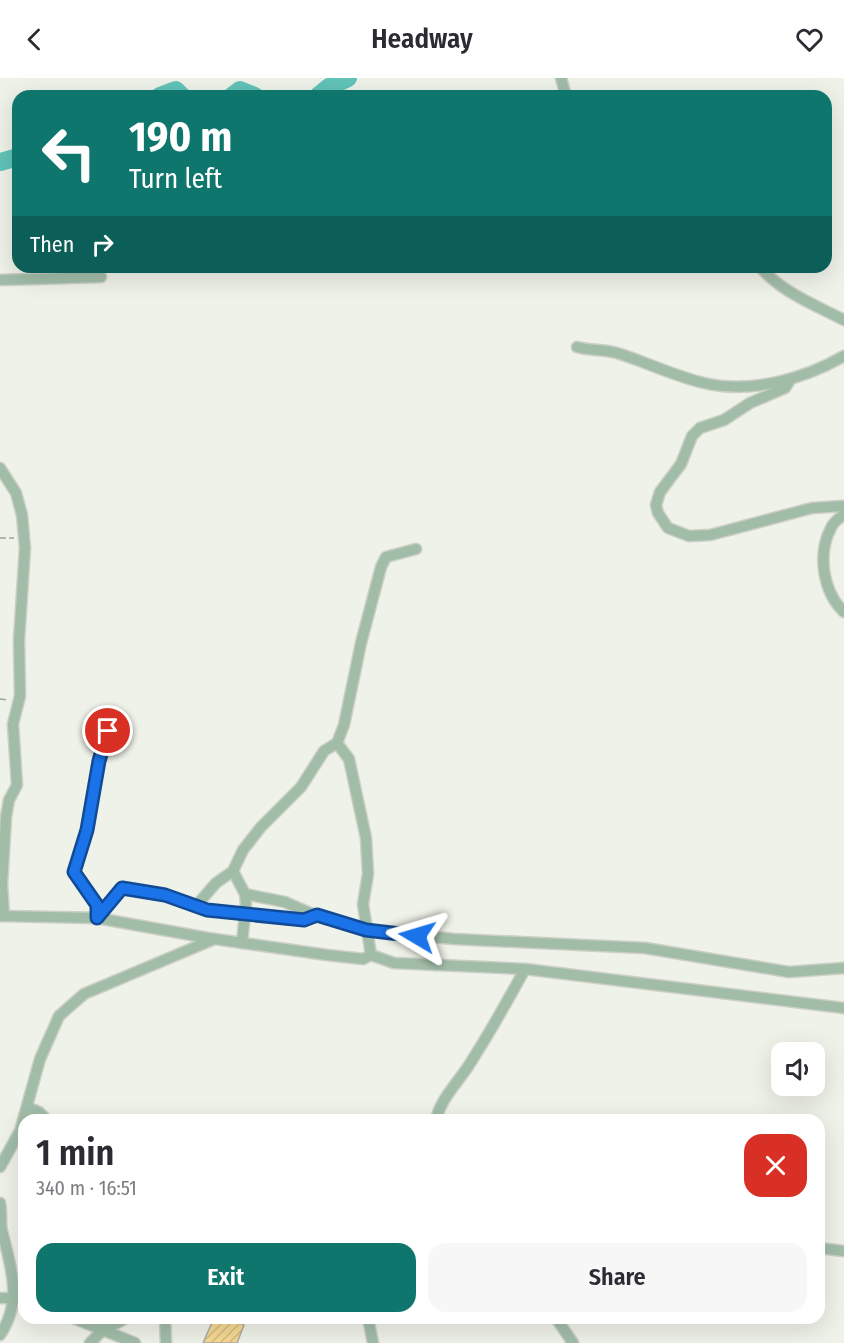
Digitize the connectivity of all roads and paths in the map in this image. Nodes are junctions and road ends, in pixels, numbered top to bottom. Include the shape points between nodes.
1 (766, 273) edge
2 (101, 277) dead end
3 (0, 280) edge
4 (844, 320) edge
5 (577, 347) dead end
6 (844, 356) edge
7 (790, 380) junction
8 (0, 468) edge
9 (844, 506) edge
10 (844, 514) edge
11 (0, 538) edge
12 (24, 539) junction
13 (416, 549) dead end
14 (844, 612) edge
15 (124, 732) dead end
16 (337, 743) junction
17 (233, 872) junction
18 (245, 894) junction
19 (196, 906) junction
20 (247, 914) junction
21 (317, 915) junction
22 (2, 916) edge
23 (97, 918) junction
24 (366, 930) junction
25 (214, 939) junction
26 (242, 943) junction
27 (371, 955) junction
28 (844, 968) edge
29 (525, 969) junction
30 (844, 1008) edge
31 (27, 1107) junction
32 (25, 1114) edge
33 (41, 1114) edge
34 (437, 1114) edge
35 (18, 1135) edge
36 (0, 1167) edge
37 (0, 1203) edge
38 (825, 1249) edge
39 (844, 1251) edge
40 (0, 1298) edge
41 (12, 1298) junction
42 (18, 1298) edge
43 (88, 1324) edge
44 (114, 1324) edge
45 (165, 1324) edge
46 (369, 1324) edge
47 (560, 1324) edge
48 (102, 1330) junction
49 (0, 1335) edge
50 (90, 1343) edge
51 (135, 1343) edge
52 (166, 1343) edge
53 (373, 1343) edge
54 (573, 1343) edge

1 - 4 street via 795,297
2 - 3 street
5 - 7 street via 616,353 718,385
6 - 7 street
7 - 9 street via 785,388 700,428 660,492 658,513 668,528 689,536 710,535 812,508
8 - 12 street via 16,493
10 - 14 street via 831,528 823,563 832,599
11 - 12 path
12 - 22 street via 20,696 13,724 17,785 6,817
13 - 16 street via 386,557 381,567
15 - 23 street via 108,731 74,872 97,905
16 - 17 street via 324,751 301,787 261,827 243,850
16 - 24 street via 349,759 366,838
17 - 18 street
17 - 19 street via 216,883
18 - 20 street
18 - 21 street via 285,902
19 - 20 street
19 - 23 street via 165,895 122,888
20 - 21 street via 304,920
20 - 26 street
21 - 24 street
22 - 23 street
23 - 25 street
24 - 27 street
24 - 28 street via 454,939 645,948 789,972
25 - 26 street
25 - 31 street via 84,994 68,1006 53,1025
26 - 27 street via 363,959
27 - 29 street via 394,963
29 - 30 street
29 - 34 street via 495,1025
31 - 32 street
31 - 33 street
35 - 36 street
37 - 41 street via 1,1229 14,1282
38 - 39 street
40 - 41 street
41 - 42 street
41 - 49 street via 9,1320
43 - 48 street
44 - 48 street
45 - 52 street
46 - 53 street
47 - 54 street
48 - 50 street
48 - 51 street

